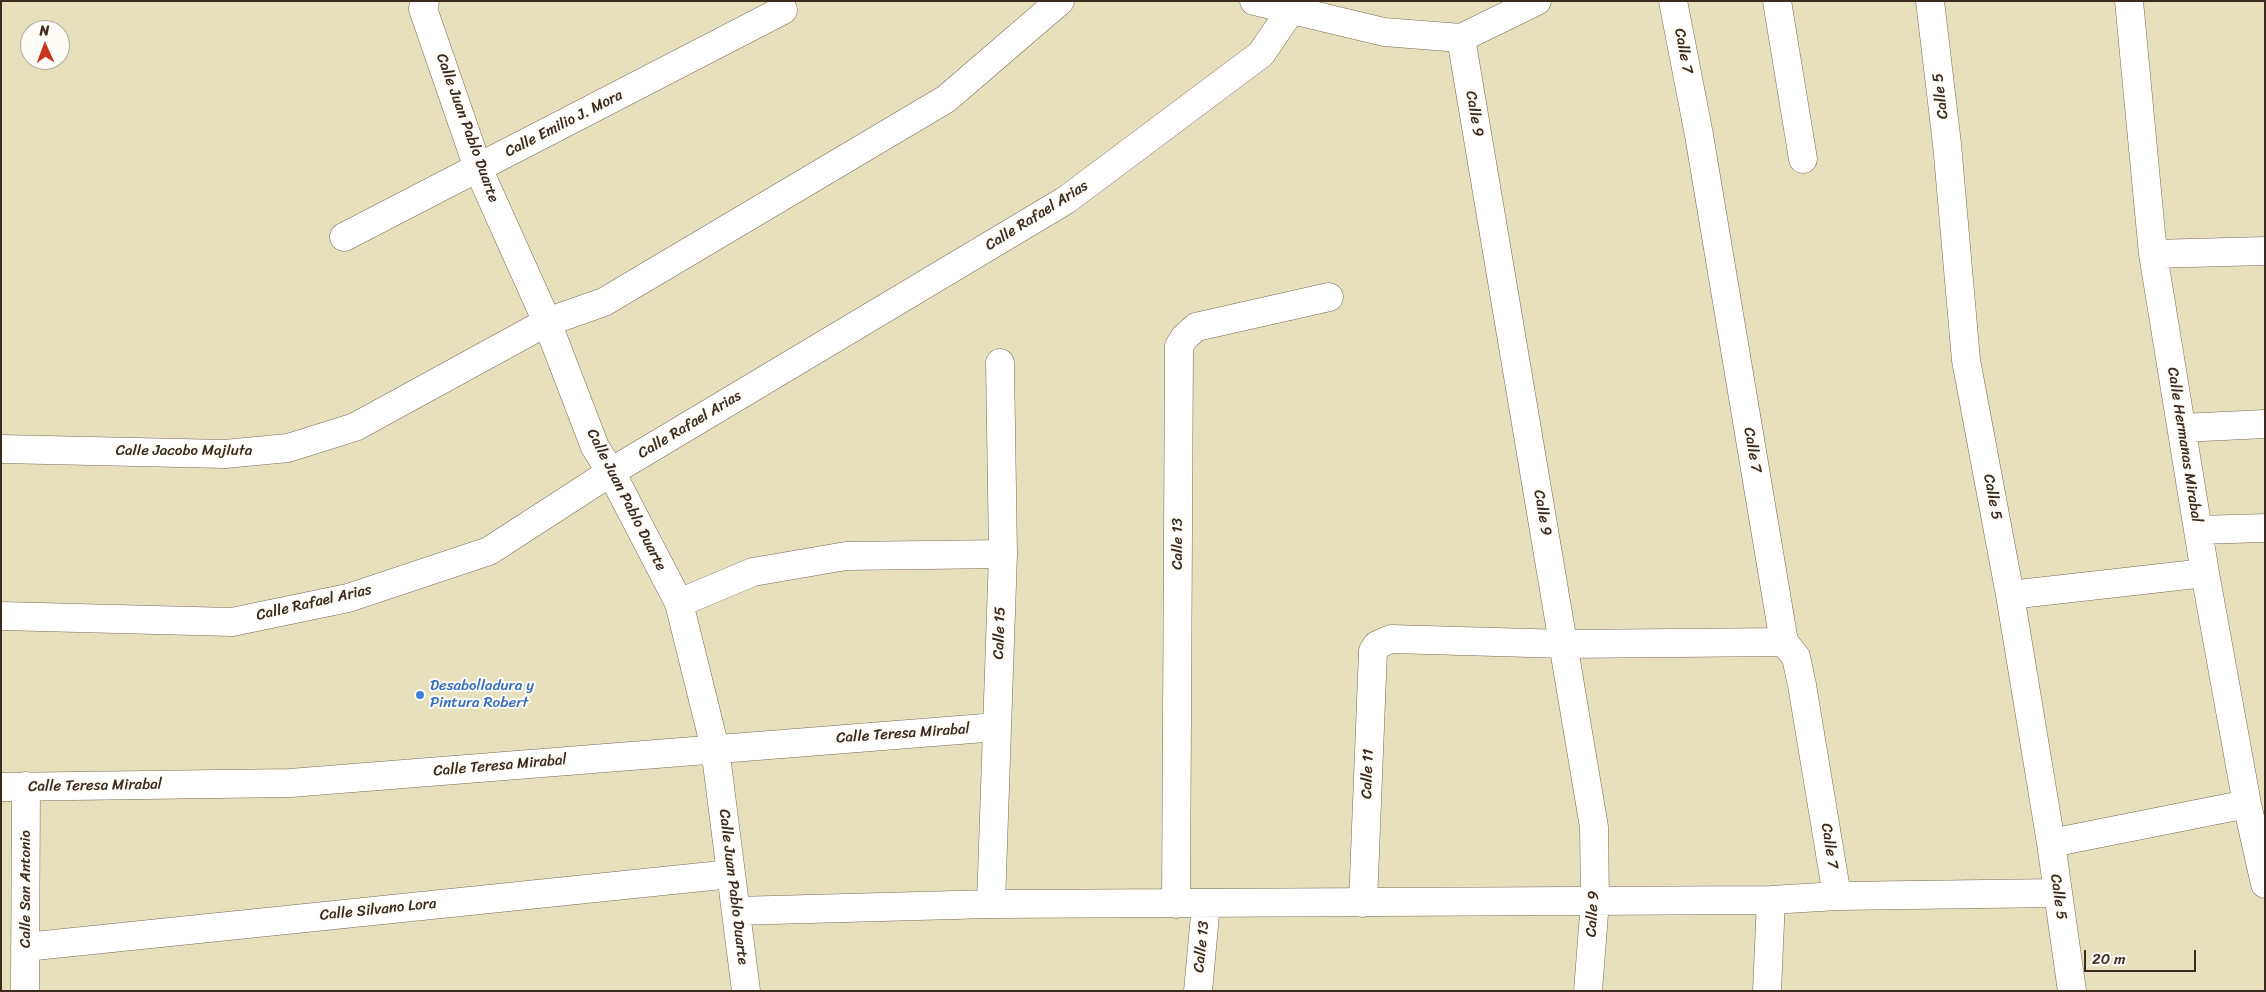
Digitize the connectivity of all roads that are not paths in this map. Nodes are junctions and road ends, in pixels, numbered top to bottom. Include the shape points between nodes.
1 (424, 1) edge
2 (1060, 1) edge
3 (1254, 1) edge
4 (1538, 1) edge
5 (1673, 1) edge
6 (1777, 1) edge
7 (1930, 1) edge
8 (2129, 1) edge
9 (783, 10) dead end
10 (1291, 10) junction
11 (1461, 38) junction
12 (1803, 159) dead end
13 (478, 168) junction
14 (344, 237) dead end
15 (2265, 251) edge
16 (2152, 254) junction
17 (1329, 297) dead end
18 (547, 322) junction
19 (1000, 363) dead end
20 (2265, 424) edge
21 (2182, 428) junction
22 (1, 450) edge
23 (611, 472) junction
24 (2265, 528) edge
25 (2198, 530) junction
26 (1003, 554) junction
27 (2205, 573) junction
28 (2010, 595) junction
29 (679, 603) junction
30 (1, 616) edge
31 (1784, 642) junction
32 (1565, 644) junction
33 (997, 727) junction
34 (715, 748) junction
35 (14, 787) edge
36 (2247, 804) junction
37 (2051, 843) junction
38 (731, 874) junction
39 (2265, 884) edge
40 (2057, 893) junction
41 (1837, 896) junction
42 (1772, 900) junction
43 (1594, 901) junction
44 (1363, 903) junction
45 (991, 904) junction
46 (1176, 904) junction
47 (1206, 904) junction
48 (736, 911) junction
49 (26, 947) junction
50 (25, 991) edge
51 (746, 991) edge
52 (1198, 991) edge
53 (1588, 991) edge
54 (1767, 991) edge
55 (2072, 991) edge

1 - 13 street, Calle Juan Pablo Duarte via 423,9
2 - 18 street, Calle Jacobo Majluta via 946,99 604,302
3 - 10 street
4 - 11 street
5 - 31 street, Calle 7
6 - 12 street
7 - 28 street, Calle 5 via 1947,144 1966,360
8 - 16 street, Calle Hermanas Mirabal
9 - 13 street, Calle Emilio J. Mora
10 - 11 street via 1384,32
10 - 23 street, Calle Rafael Arias via 1261,54 1066,200
11 - 32 street, Calle 9
13 - 14 street, Calle Emilio J. Mora
13 - 18 street, Calle Juan Pablo Duarte
15 - 16 street
16 - 21 street, Calle Hermanas Mirabal
17 - 46 street, Calle 13 via 1196,327 1179,346
18 - 22 street, Calle Jacobo Majluta via 355,427 288,448 225,454
18 - 23 street, Calle Juan Pablo Duarte via 595,448
19 - 26 street, Calle 15
20 - 21 street
21 - 25 street, Calle Hermanas Mirabal
23 - 29 street, Calle Juan Pablo Duarte
23 - 30 street, Calle Rafael Arias via 489,551 348,598 232,622
24 - 25 street
25 - 27 street, Calle Hermanas Mirabal
26 - 29 street via 846,556 753,572
26 - 33 street, Calle 15
27 - 28 street
27 - 36 street, Calle Hermanas Mirabal
28 - 37 street, Calle 5
29 - 34 street, Calle Juan Pablo Duarte
31 - 32 street
31 - 41 street, Calle 7 via 1796,657 1802,685
32 - 43 street, Calle 9 via 1594,827
32 - 44 street, Calle 11 via 1391,639 1377,645 1373,651
33 - 34 street, Calle Teresa Mirabal
33 - 45 street, Calle 15
34 - 35 street, Calle Teresa Mirabal via 290,783
34 - 38 street, Calle Juan Pablo Duarte
35 - 49 street, Calle San Antonio
36 - 37 street
36 - 39 street, Calle Hermanas Mirabal
37 - 40 street, Calle 5
38 - 48 street, Calle Juan Pablo Duarte
38 - 49 street, Calle Silvano Lora
40 - 41 street
40 - 55 street, Calle 5
41 - 42 street
42 - 43 street
42 - 54 street
43 - 44 street
43 - 53 street, Calle 9
44 - 47 street
45 - 46 street
45 - 48 street
46 - 47 street
47 - 52 street, Calle 13
48 - 51 street, Calle Juan Pablo Duarte
49 - 50 street, Calle San Antonio

